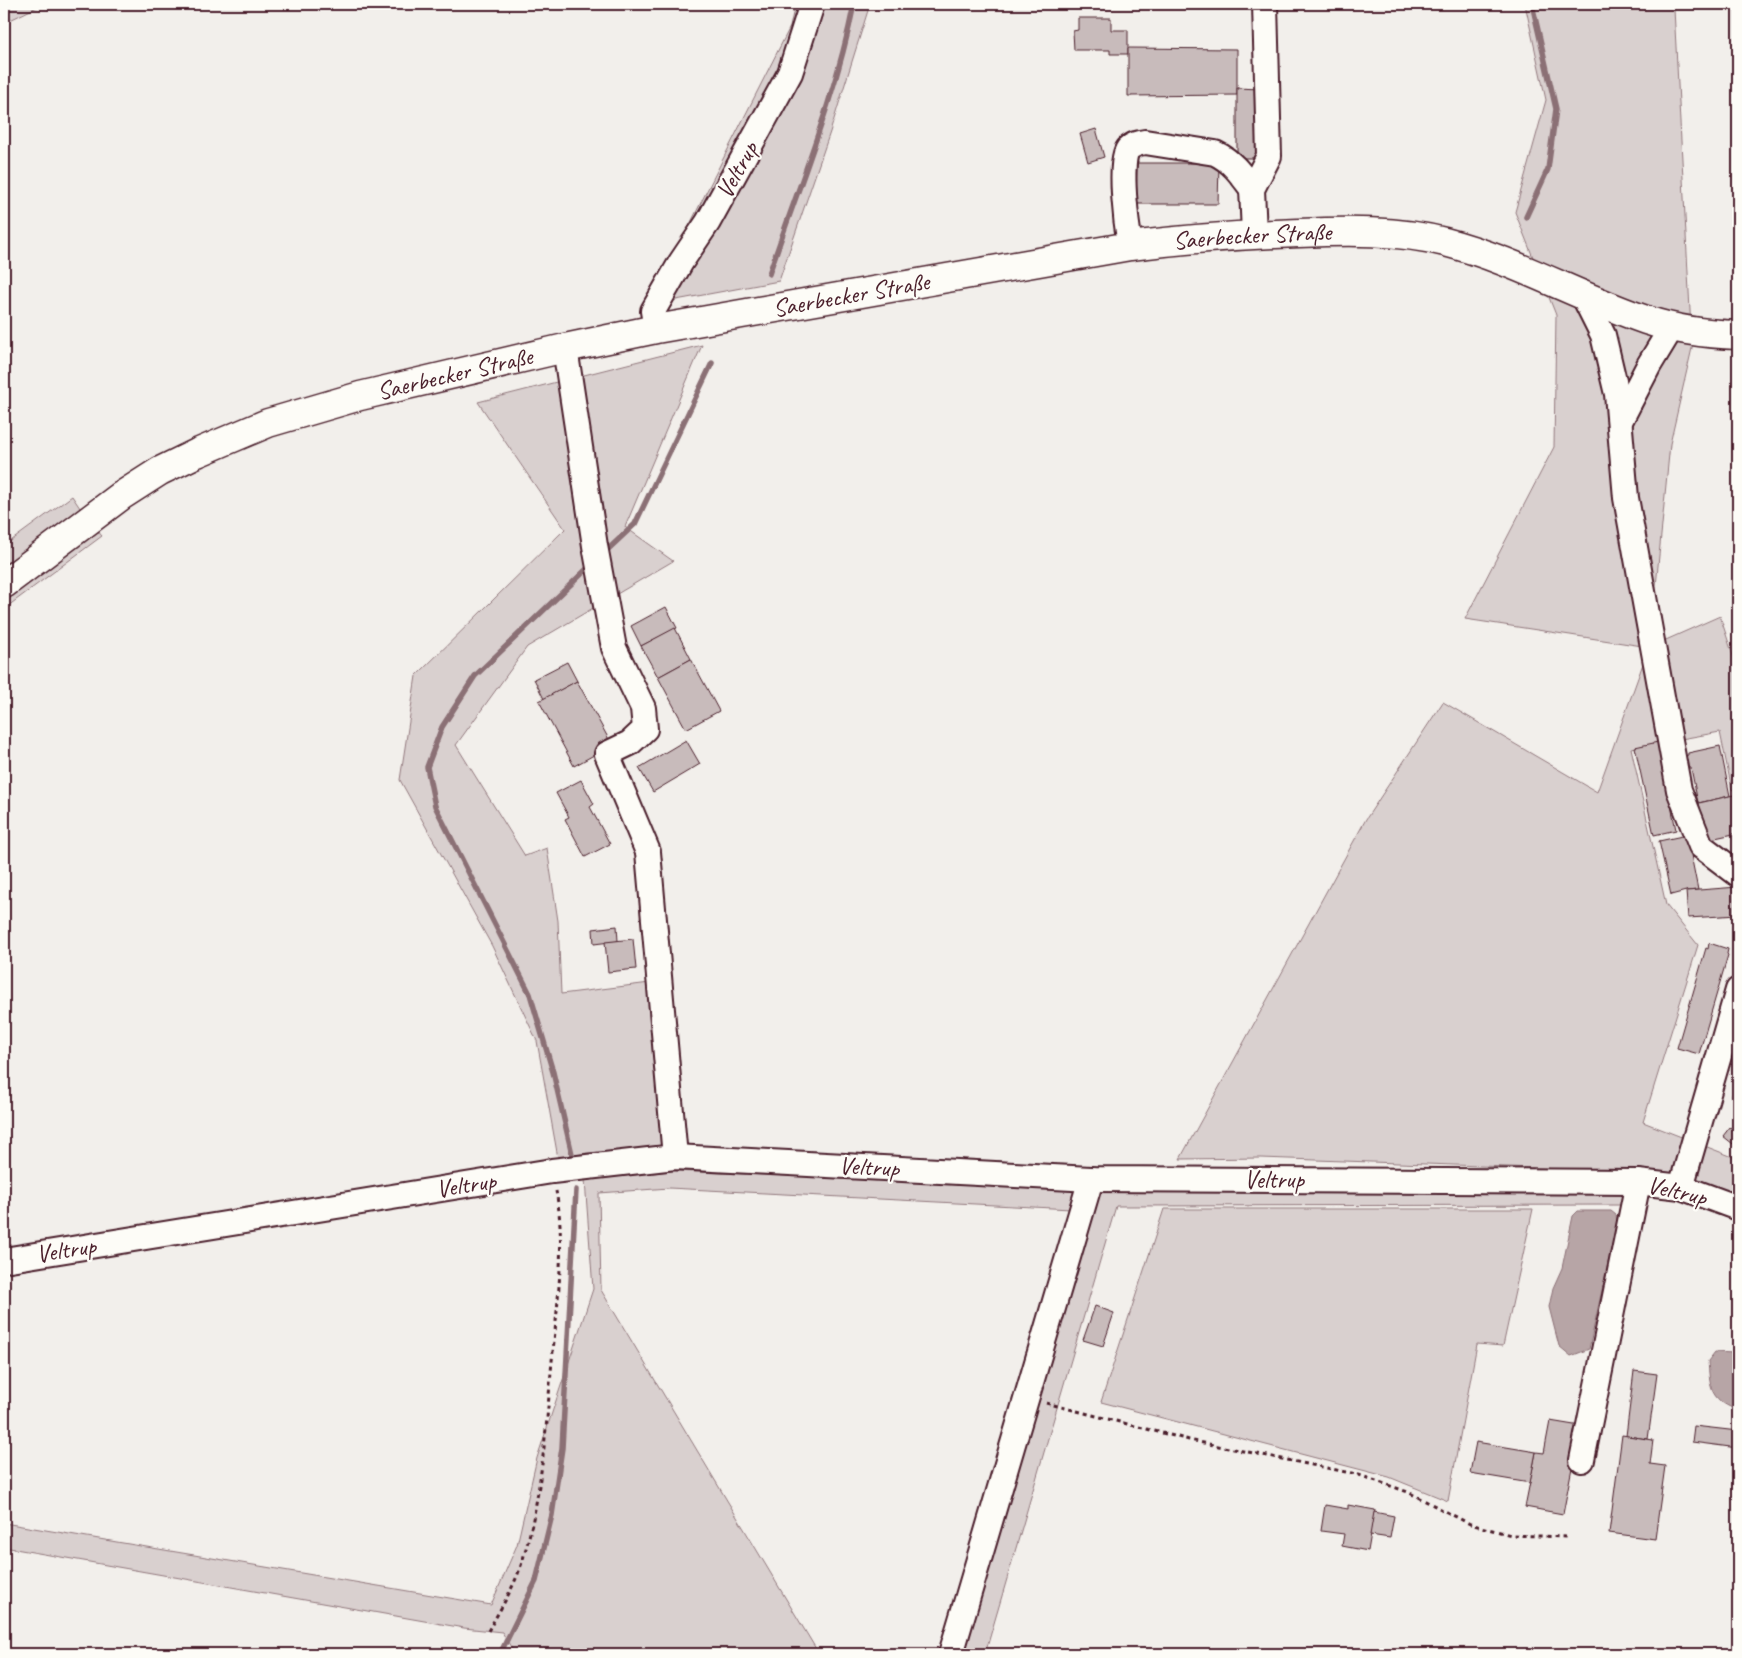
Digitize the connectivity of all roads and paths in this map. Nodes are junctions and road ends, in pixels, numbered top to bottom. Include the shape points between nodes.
1 (812, 4) edge
2 (1265, 4) edge
3 (1252, 189) junction
4 (1254, 234) junction
5 (1130, 246) junction
6 (1584, 295) junction
7 (1672, 327) junction
8 (656, 329) junction
9 (1738, 335) edge
10 (565, 348) junction
11 (1619, 423) junction
12 (4, 584) edge
13 (1738, 874) edge
14 (1738, 990) edge
15 (674, 1157) junction
16 (552, 1171) junction
17 (1091, 1178) junction
18 (1638, 1182) junction
19 (1681, 1187) junction
20 (1738, 1208) edge
21 (4, 1260) edge
22 (1026, 1398) junction
23 (1582, 1460) dead end
24 (1567, 1537) dead end
25 (488, 1631) dead end
26 (951, 1654) edge

1 - 8 street, Veltrup via 790,74 708,222 653,311
2 - 3 street via 1269,156
3 - 4 street
3 - 5 street via 1238,169 1215,153 1146,142 1135,144 1127,151 1124,162
4 - 5 main road, Saerbecker Straße
4 - 6 main road, Saerbecker Straße via 1339,231 1446,242 1504,261
5 - 8 main road, Saerbecker Straße
6 - 7 main road, Saerbecker Straße
6 - 11 street via 1602,335 1617,394
7 - 9 main road, Saerbecker Straße
7 - 11 street
8 - 10 main road, Saerbecker Straße
10 - 12 main road, Saerbecker Straße via 360,396 268,423 160,471 121,496
10 - 15 street via 614,648 643,708 645,729 630,743 607,754 648,852
11 - 13 street via 1626,498 1678,790 1701,846
14 - 19 street
15 - 16 street, Veltrup
15 - 17 street, Veltrup
16 - 21 street, Veltrup
16 - 25 path via 560,1248 558,1307 541,1476 522,1562
17 - 18 street, Veltrup
17 - 22 street
18 - 19 street, Veltrup
18 - 23 street
19 - 20 street, Veltrup
22 - 24 path via 1189,1440 1356,1474 1408,1492 1470,1524 1511,1535
22 - 26 street

